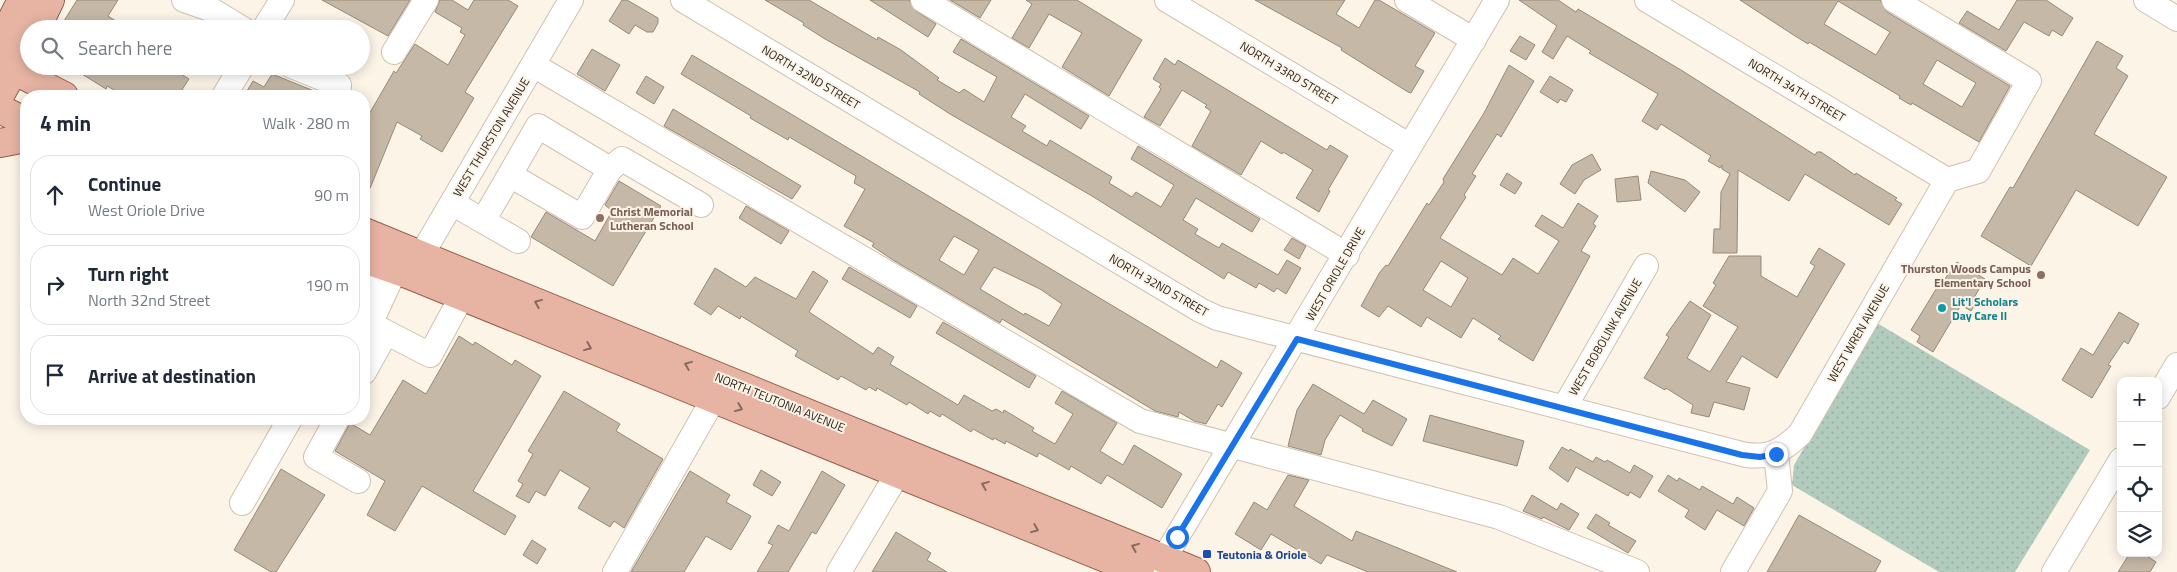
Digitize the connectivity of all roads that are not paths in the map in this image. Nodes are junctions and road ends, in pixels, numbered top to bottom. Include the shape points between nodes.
1 (22, 0) edge
2 (50, 0) edge
3 (184, 0) edge
4 (282, 0) edge
5 (426, 0) edge
6 (571, 0) edge
7 (683, 0) edge
8 (923, 0) edge
9 (1168, 0) edge
10 (1407, 0) edge
11 (1497, 0) edge
12 (1646, 0) edge
13 (1894, 0) edge
14 (2146, 0) edge
15 (2177, 19) edge
16 (40, 20) edge
17 (228, 20) edge
18 (270, 20) edge
19 (1474, 40) junction
20 (394, 52) dead end
21 (20, 56) edge
22 (533, 65) junction
23 (237, 75) edge
24 (314, 75) edge
25 (5, 80) edge
26 (42, 90) edge
27 (228, 90) edge
28 (339, 90) edge
29 (20, 110) edge
30 (20, 139) edge
31 (658, 140) junction
32 (0, 142) edge
33 (1410, 146) junction
34 (610, 168) junction
35 (641, 170) junction
36 (510, 175) junction
37 (1947, 180) junction
38 (452, 203) junction
39 (701, 205) dead end
40 (483, 221) junction
41 (370, 239) edge
42 (518, 241) dead end
43 (1347, 255) junction
44 (394, 265) edge
45 (1646, 266) dead end
46 (370, 285) edge
47 (462, 296) junction
48 (386, 333) junction
49 (1297, 339) junction
50 (370, 361) edge
51 (2177, 365) edge
52 (2162, 390) edge
53 (714, 398) junction
54 (1564, 408) junction
55 (287, 425) edge
56 (334, 425) edge
57 (1232, 444) junction
58 (1776, 454) junction
59 (902, 463) junction
60 (2117, 467) edge
61 (358, 481) dead end
62 (242, 503) dead end
63 (1160, 565) edge
64 (615, 572) edge
65 (839, 572) edge
66 (1140, 572) edge
67 (1196, 572) edge
68 (1637, 572) edge
69 (1733, 572) edge
70 (2054, 572) edge

1 - 25 main road
2 - 16 main road
3 - 17 street via 210,9
4 - 18 street
5 - 20 street
6 - 22 street, WEST THURSTON AVENUE
7 - 49 street, NORTH 32ND STREET via 1200,310 1217,318
8 - 43 street
9 - 33 street, NORTH 33RD STREET
10 - 19 street
11 - 19 street, WEST ORIOLE DRIVE
12 - 37 street, NORTH 34TH STREET
13 - 37 street via 2029,81 1978,171
14 - 15 street
19 - 33 street, WEST ORIOLE DRIVE
21 - 25 main road
22 - 31 street
22 - 38 street, WEST THURSTON AVENUE
23 - 27 street
24 - 28 street via 339,85
25 - 26 main road
25 - 29 main road
30 - 32 main road
31 - 35 street
31 - 57 street via 1140,422
33 - 43 street, WEST ORIOLE DRIVE
34 - 35 street via 622,159
34 - 36 street via 538,126
34 - 36 street via 582,217
35 - 39 street
36 - 40 street
37 - 58 street, WEST WREN AVENUE via 1800,434
38 - 40 street
38 - 44 street, WEST THURSTON AVENUE
40 - 42 street
41 - 44 main road, NORTH TEUTONIA AVENUE
43 - 49 street, WEST ORIOLE DRIVE
44 - 46 street
44 - 47 main road, NORTH TEUTONIA AVENUE
44 - 48 street via 370,324
59 -> 44 main road, NORTH TEUTONIA AVENUE
45 - 54 street, WEST BOBOLINK AVENUE
47 - 48 street via 430,355
47 -> 53 main road, NORTH TEUTONIA AVENUE
48 - 50 street
49 - 54 street, NORTH 32ND STREET
49 - 57 street, WEST ORIOLE DRIVE
51 - 52 street
53 -> 59 main road, NORTH TEUTONIA AVENUE
53 - 64 street
54 - 58 street, NORTH 32ND STREET via 1742,455 1760,457
55 - 62 street
56 - 61 street via 316,457
57 - 63 street, WEST ORIOLE DRIVE
57 - 68 street via 1499,517
58 - 69 street via 1780,491
63 -> 59 main road, NORTH TEUTONIA AVENUE
59 - 65 street
59 -> 66 main road, NORTH TEUTONIA AVENUE
60 - 70 street
63 - 67 main road, NORTH TEUTONIA AVENUE

